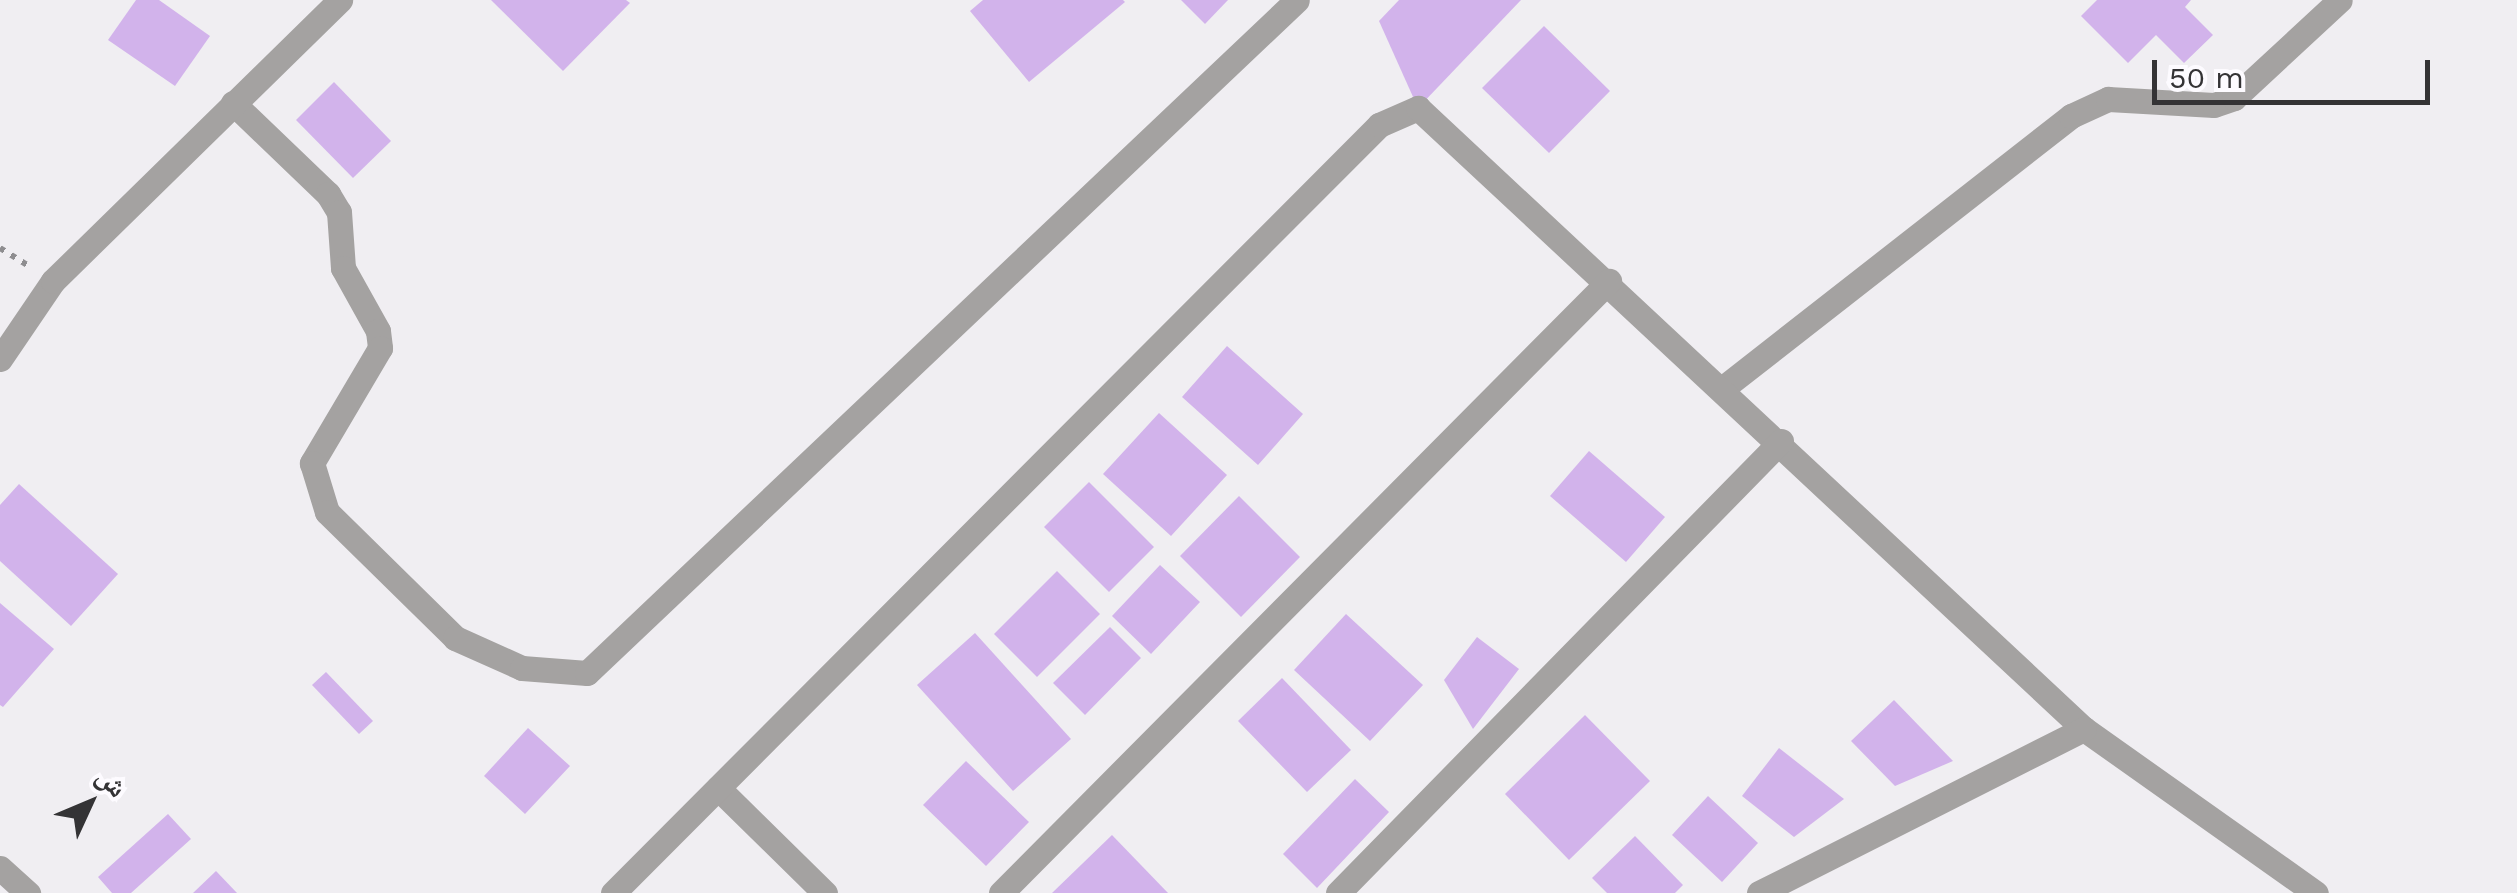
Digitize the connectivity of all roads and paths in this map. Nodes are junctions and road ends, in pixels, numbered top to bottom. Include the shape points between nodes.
1 (340, 0) edge
2 (1297, 0) edge
3 (2340, 0) edge
4 (233, 104) junction
5 (1610, 282) junction
6 (0, 359) edge
7 (1723, 388) junction
8 (1780, 441) junction
9 (2084, 728) junction
10 (718, 788) junction
11 (0, 868) edge
12 (28, 893) edge
13 (614, 893) edge
14 (825, 893) edge
15 (1001, 893) edge
16 (1338, 893) edge
17 (1759, 893) edge
18 (2316, 893) edge

1 - 4 street
2 - 4 street via 587,673 522,668 455,638 327,512 312,462 380,348 378,331 343,268 338,212 328,194
3 - 7 street via 2234,98 2214,106 2108,99 2071,116
4 - 6 street via 53,281
5 - 7 street
5 - 10 street via 1428,112 1402,109
5 - 15 street
7 - 8 street
8 - 9 street
8 - 16 street
9 - 17 street
9 - 18 street
10 - 13 street
10 - 14 street
11 - 12 street

